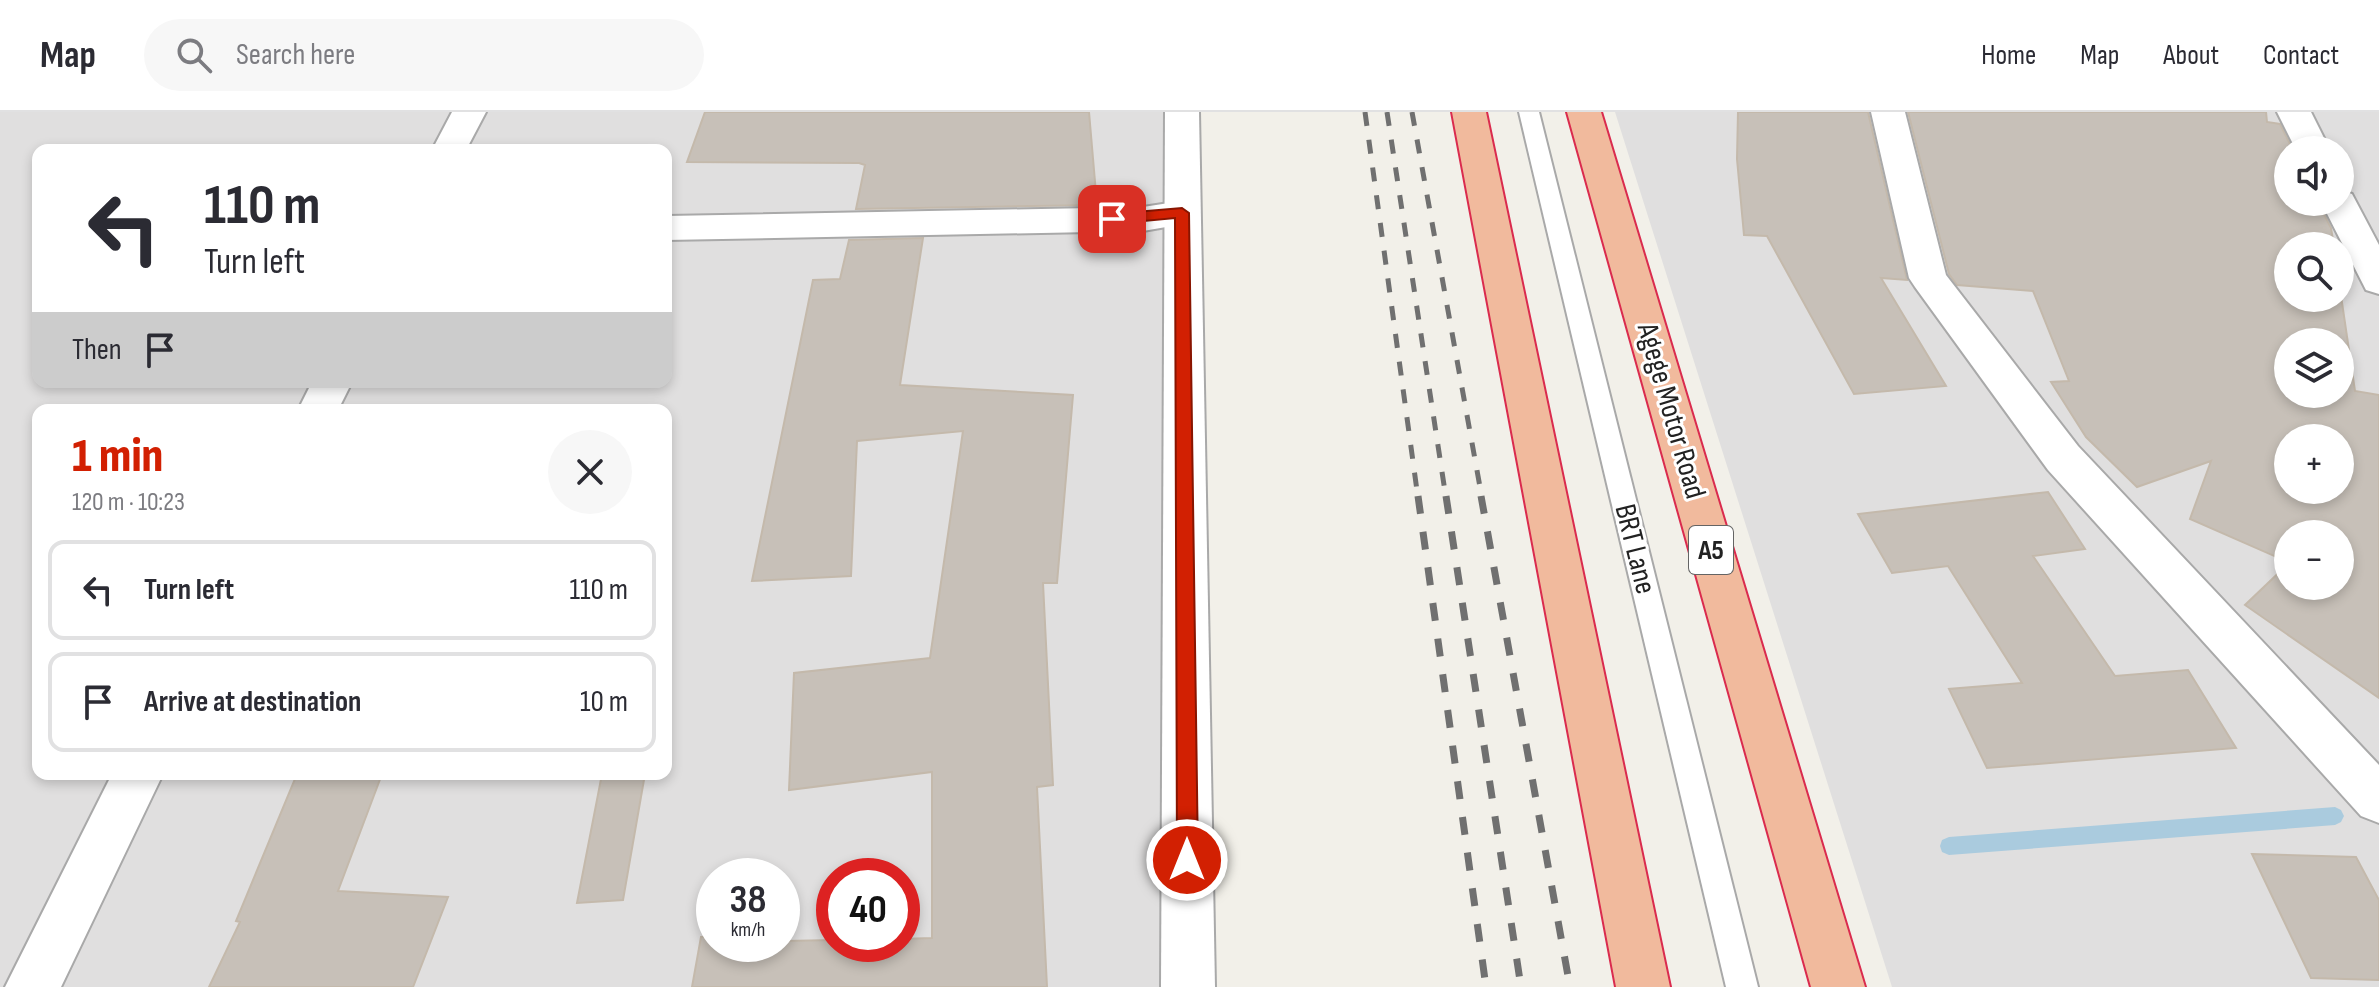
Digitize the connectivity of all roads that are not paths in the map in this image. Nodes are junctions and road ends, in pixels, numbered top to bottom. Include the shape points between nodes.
1 (469, 112) edge
2 (1182, 112) edge
3 (1469, 112) edge
4 (1529, 112) edge
5 (1584, 112) edge
6 (1888, 112) edge
7 (2294, 112) edge
8 (2306, 136) edge
9 (452, 144) edge
10 (1182, 213) junction
11 (2346, 216) edge
12 (672, 228) edge
13 (2379, 281) edge
14 (135, 780) edge
15 (2379, 800) edge
16 (32, 987) edge
17 (1188, 987) edge
18 (1643, 987) edge
19 (1742, 987) edge
20 (1838, 987) edge

1 - 9 street
2 - 10 street
3 - 18 highway
4 - 19 lane, BRT Lane
5 - 20 highway, Agege Motor Road / A5
6 - 15 street via 1928,278 2063,458
7 - 8 street
10 - 12 street via 1143,219
10 - 17 street
11 - 13 street
14 - 16 street

